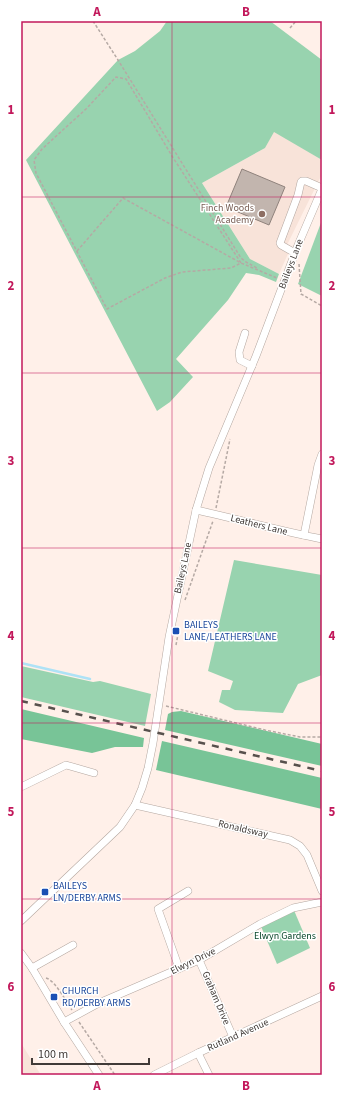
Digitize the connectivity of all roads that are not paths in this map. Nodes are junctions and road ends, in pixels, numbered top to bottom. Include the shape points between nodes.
1 (322, 189) edge
2 (297, 256) junction
3 (245, 333) dead end
4 (252, 366) junction
5 (322, 454) edge
6 (320, 466) edge
7 (196, 510) junction
8 (304, 535) junction
9 (322, 539) edge
10 (94, 773) dead end
11 (21, 787) edge
12 (135, 805) junction
13 (188, 891) dead end
14 (322, 891) edge
15 (322, 902) edge
16 (21, 921) edge
17 (74, 945) dead end
18 (21, 953) edge
19 (199, 960) junction
20 (32, 968) junction
21 (179, 968) junction
22 (322, 996) edge
23 (64, 1022) junction
24 (233, 1037) junction
25 (198, 1053) junction
26 (99, 1075) edge
27 (154, 1075) edge
28 (209, 1075) edge

1 - 2 street, Baileys Lane
1 - 2 street via 306,181 301,182 280,243
2 - 4 street, Baileys Lane
3 - 4 street via 239,352 240,360
4 - 7 street, Baileys Lane via 209,468
5 - 6 street
6 - 8 street
7 - 8 street, Leathers Lane
7 - 12 street, Baileys Lane via 169,637 148,768
8 - 9 street, Leathers Lane
10 - 11 street via 66,765
12 - 14 street, Ronaldsway via 290,840 300,846 306,855
12 - 16 street, Baileys Lane via 120,827
13 - 21 street via 158,909
15 - 19 street, Elwyn Drive via 293,908
17 - 20 street
18 - 20 street
19 - 21 street, Elwyn Drive
19 - 24 street, Graham Drive
20 - 23 street
21 - 23 street, Elwyn Drive via 99,1003
22 - 24 street, Rutland Avenue
23 - 26 street
24 - 25 street, Rutland Avenue
25 - 27 street, Rutland Avenue
25 - 28 street

